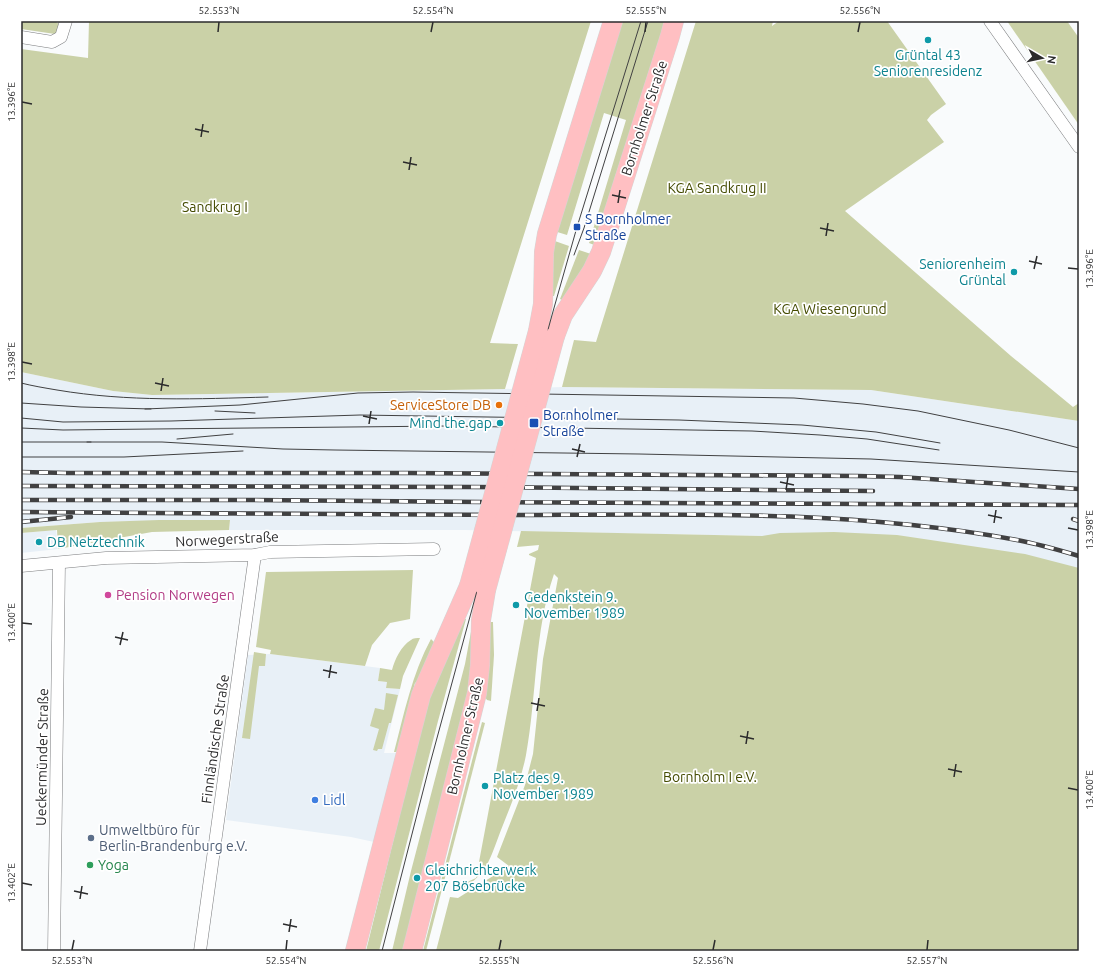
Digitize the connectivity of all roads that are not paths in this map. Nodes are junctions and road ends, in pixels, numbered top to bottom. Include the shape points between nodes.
1 (66, 21) edge
2 (613, 21) edge
3 (674, 21) edge
4 (990, 21) edge
5 (21, 37) edge
6 (1079, 148) edge
7 (547, 333) junction
8 (434, 549) dead end
9 (255, 555) junction
10 (59, 563) junction
11 (21, 566) edge
12 (478, 588) junction
13 (54, 951) edge
14 (200, 951) edge
15 (355, 951) edge
16 (412, 951) edge

1 - 5 street via 61,37 52,42
2 - 7 main road, Bornholmer Straße via 547,234 544,252
3 - 7 main road, Bornholmer Straße via 601,252 592,271 563,315
4 - 6 street
7 - 12 main road, Bornholmer Straße, bridge
8 - 9 street, Norwegerstraße via 270,552
9 - 10 street, Norwegerstraße via 106,558
9 - 14 street, Finnländische Straße
10 - 11 street, Norwegerstraße
10 - 13 street, Ueckermünder Straße
12 - 15 main road, Bornholmer Straße via 421,695
12 - 16 main road, Bornholmer Straße via 481,620 477,693

